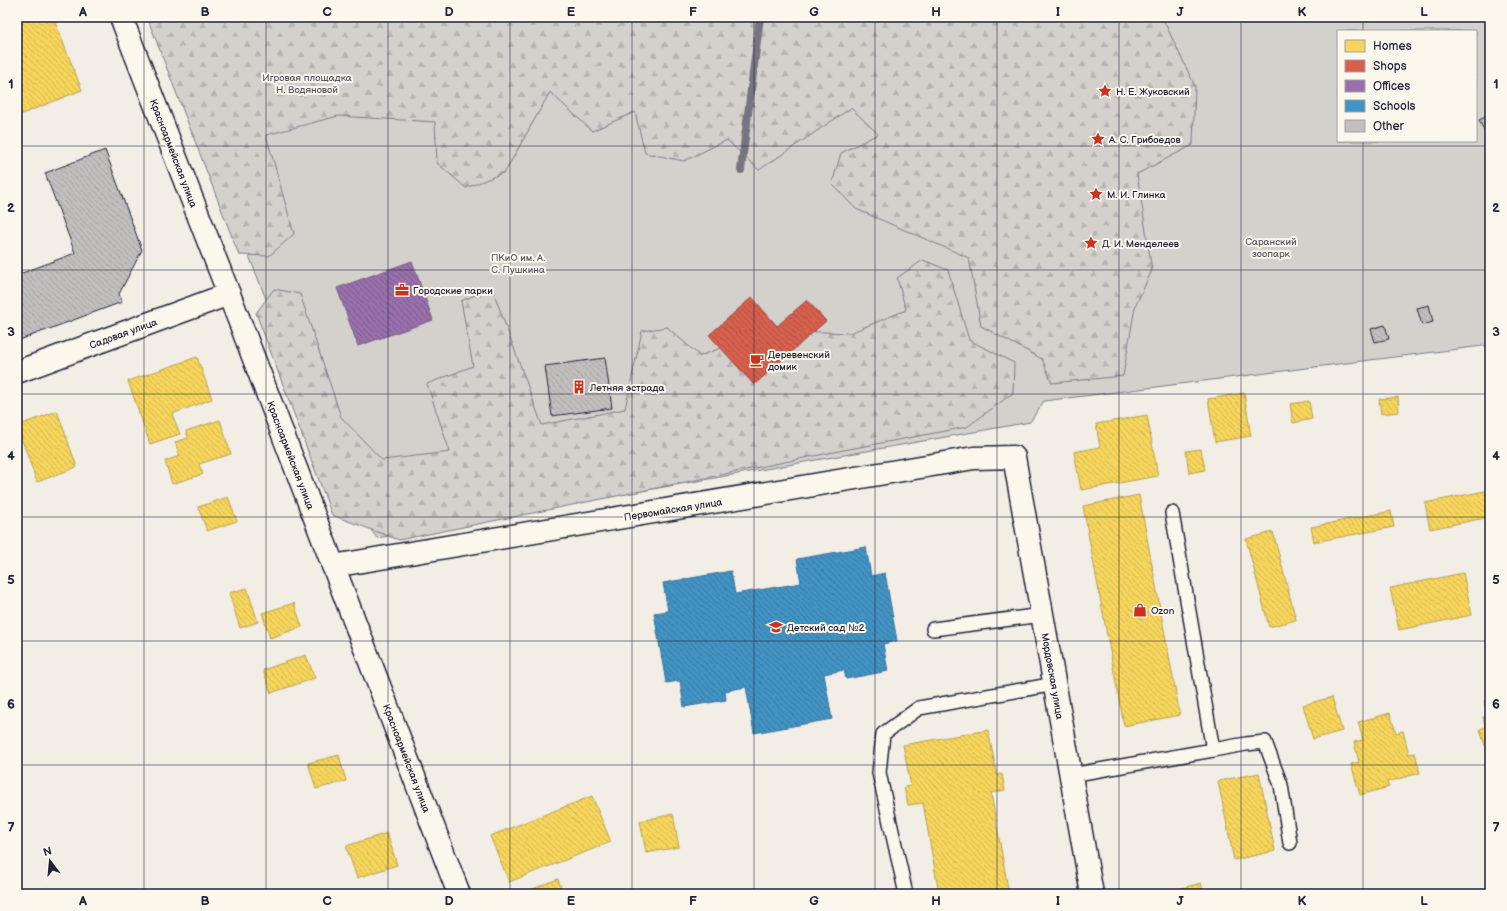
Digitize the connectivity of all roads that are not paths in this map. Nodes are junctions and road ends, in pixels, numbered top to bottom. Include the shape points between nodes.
1 (121, 17) edge
2 (229, 294) junction
3 (17, 372) edge
4 (1014, 457) joint
5 (1172, 513) dead end
6 (333, 566) junction
7 (1042, 615) junction
8 (933, 629) dead end
9 (1055, 684) junction
10 (1213, 750) junction
11 (1071, 775) junction
12 (1290, 843) dead end
13 (459, 894) edge
14 (906, 894) edge
15 (1092, 894) edge

1 - 2 street, Красноармейская улица
2 - 3 street, Садовая улица
2 - 6 street, Красноармейская улица
4 - 6 street, Первомайская улица via 974,458
4 - 7 street, Мордовская улица
5 - 10 lane
6 - 13 street, Красноармейская улица
7 - 8 lane
7 - 9 street, Мордовская улица
9 - 11 street, Мордовская улица
9 - 14 lane via 920,708 883,734 879,773
10 - 11 lane
10 - 12 lane via 1265,742 1281,785
11 - 15 street, Мордовская улица

